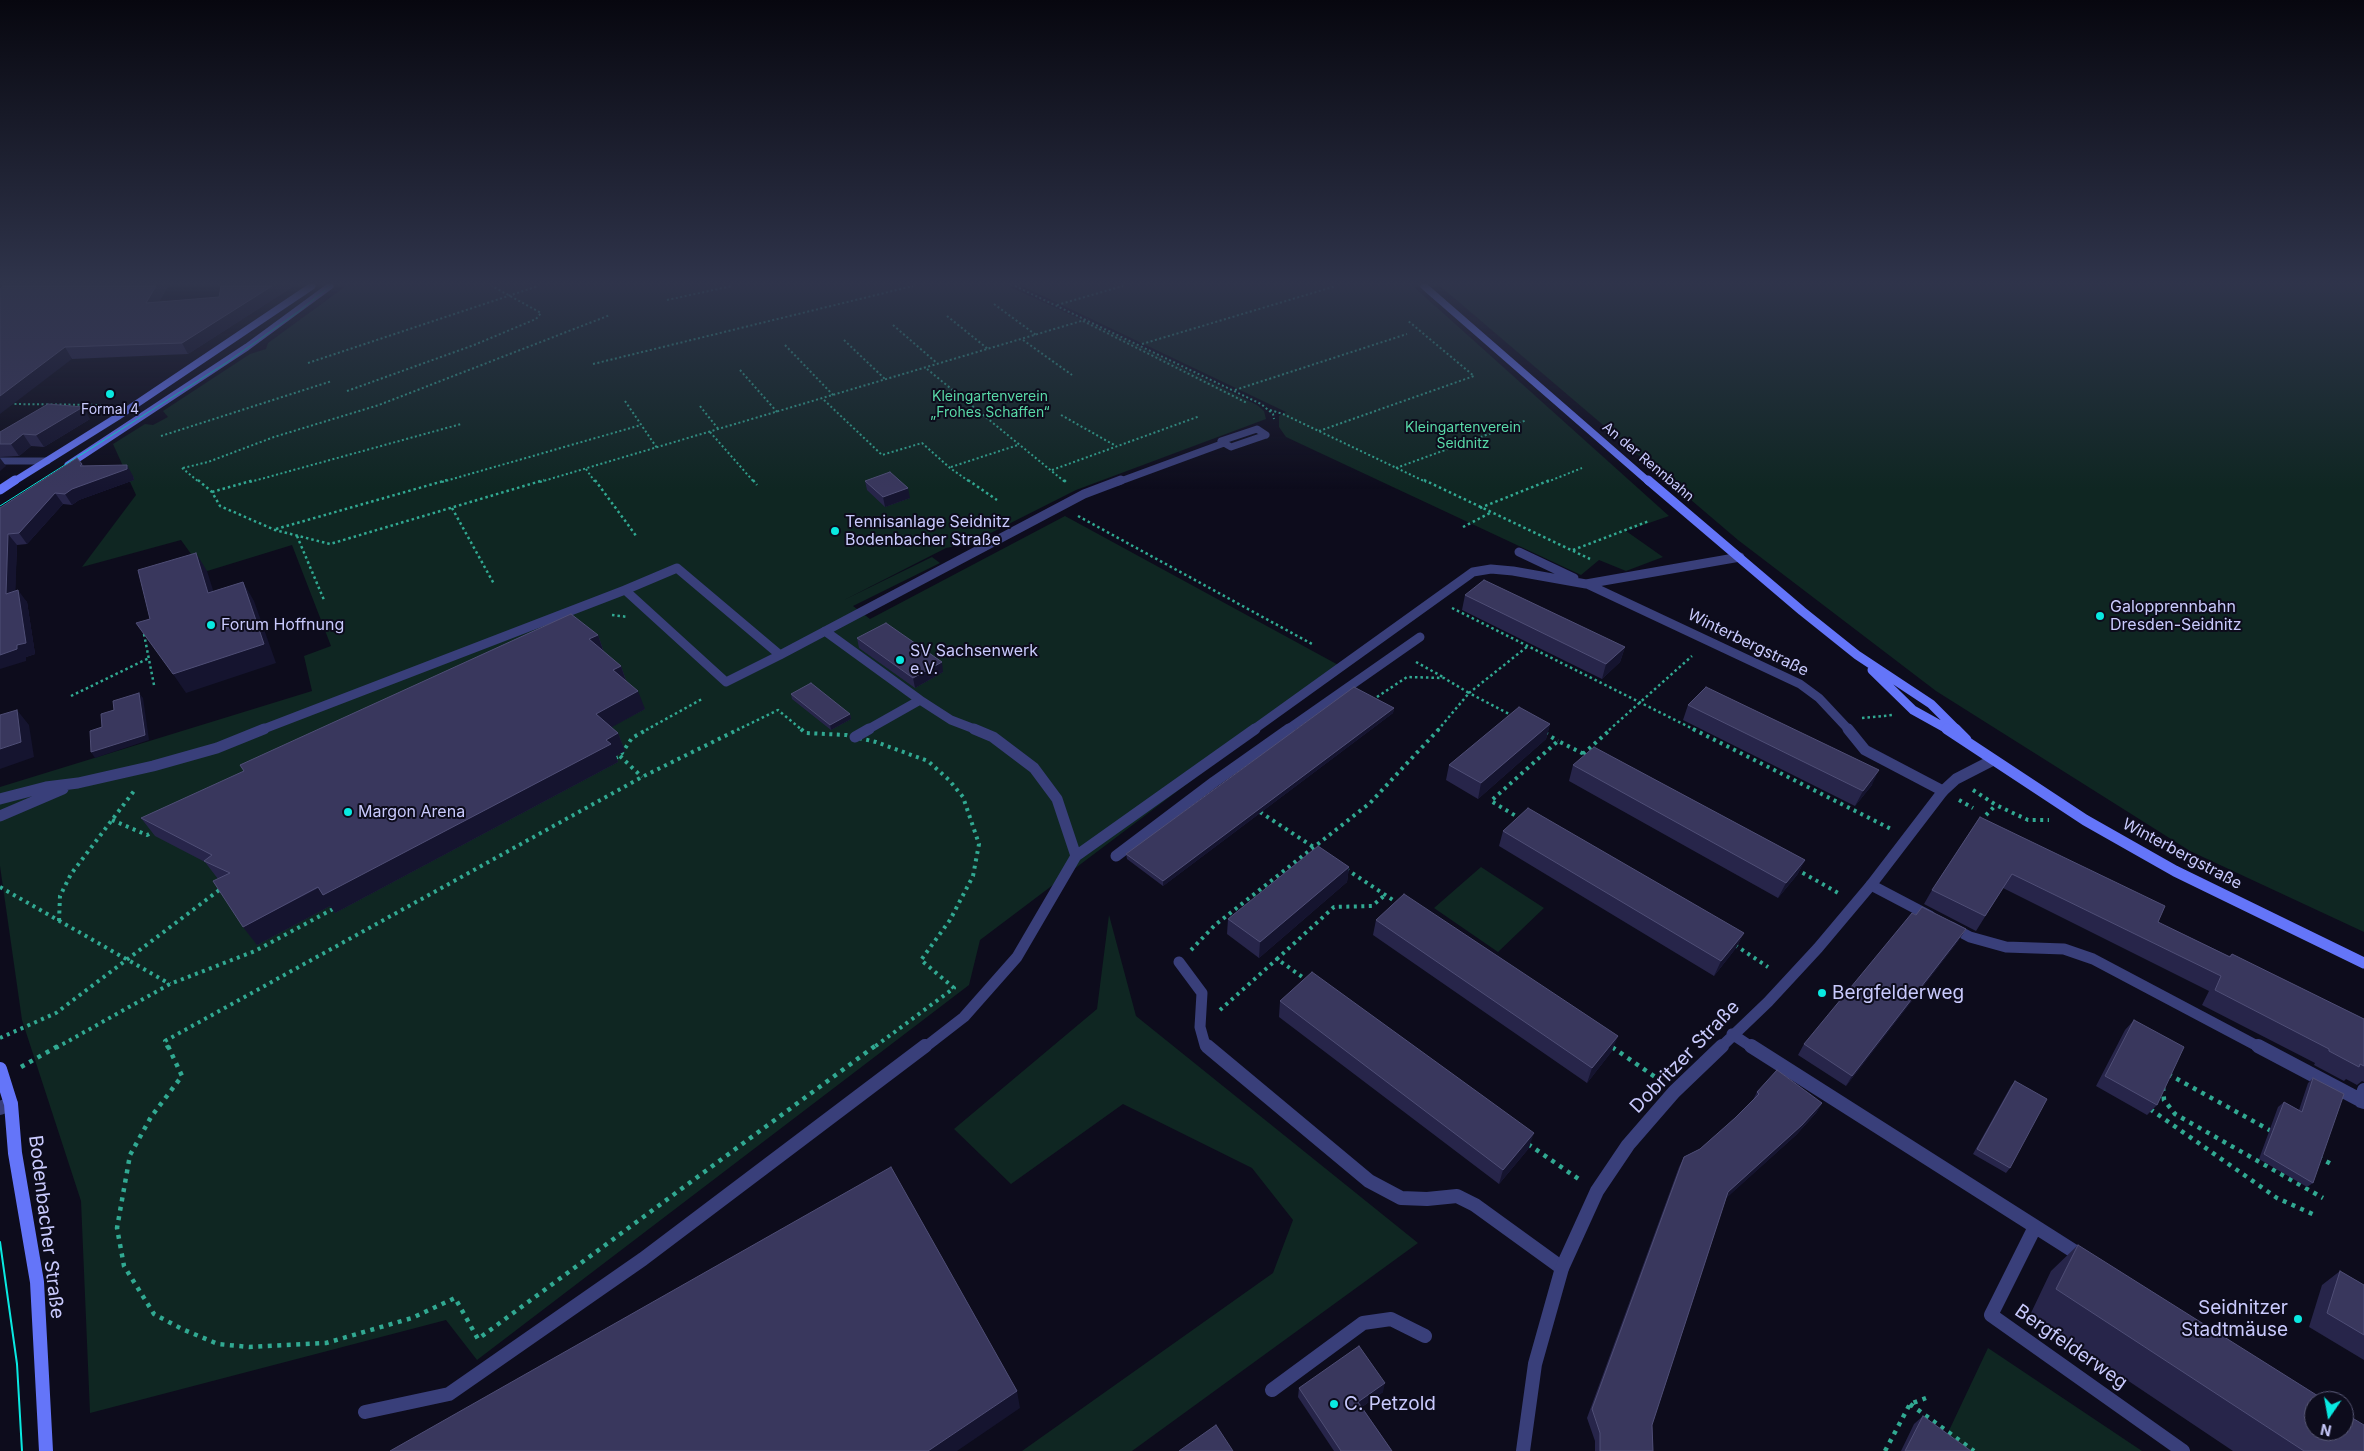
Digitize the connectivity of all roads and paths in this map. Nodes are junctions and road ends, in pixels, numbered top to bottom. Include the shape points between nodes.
1 (211, 354) edge
2 (237, 354) edge
3 (336, 354) edge
4 (452, 354) edge
5 (509, 354) edge
6 (635, 354) edge
7 (793, 354) edge
8 (859, 354) edge
9 (925, 354) edge
10 (976, 354) edge
11 (1042, 354) edge
12 (1148, 354) edge
13 (1161, 354) edge
14 (1346, 354) edge
15 (1447, 354) edge
16 (1501, 354) edge
17 (308, 363) dead end
18 (593, 364) dead end
19 (938, 365) junction
20 (926, 368) junction
21 (740, 370) dead end
22 (1072, 374) dead end
23 (887, 380) junction
24 (332, 381) dead end
25 (1234, 390) junction
26 (347, 391) dead end
27 (834, 396) junction
28 (823, 400) junction
29 (625, 401) dead end
30 (1247, 403) dead end
31 (8, 404) edge
32 (700, 406) dead end
33 (132, 407) junction
34 (1270, 410) junction
35 (778, 413) junction
36 (1061, 415) dead end
37 (1200, 416) dead end
38 (1527, 420) dead end
39 (462, 424) dead end
40 (641, 425) junction
41 (719, 430) junction
42 (1318, 431) junction
43 (710, 432) junction
44 (1262, 432) joint
45 (161, 436) dead end
46 (1019, 444) junction
47 (1116, 446) junction
48 (657, 448) junction
49 (0, 461) edge
50 (47, 461) junction
51 (950, 468) junction
52 (1395, 468) junction
53 (1582, 468) dead end
54 (586, 469) junction
55 (61, 470) edge
56 (1051, 470) junction
57 (757, 485) dead end
58 (0, 490) edge
59 (212, 492) junction
60 (1084, 494) junction
61 (997, 500) dead end
62 (1062, 506) junction
63 (452, 508) junction
64 (1480, 508) junction
65 (1491, 513) junction
66 (1649, 521) dead end
67 (1463, 527) dead end
68 (276, 530) junction
69 (297, 535) junction
70 (637, 537) dead end
71 (1572, 550) junction
72 (1519, 552) dead end
73 (1740, 557) junction
74 (1590, 559) dead end
75 (494, 584) dead end
76 (1586, 584) junction
77 (625, 590) junction
78 (324, 600) dead end
79 (1447, 605) dead end
80 (608, 615) dead end
81 (633, 622) dead end
82 (825, 631) junction
83 (144, 634) edge
84 (1420, 637) dead end
85 (1312, 644) dead end
86 (1528, 646) junction
87 (1400, 652) junction
88 (780, 655) junction
89 (1857, 655) junction
90 (1692, 656) dead end
91 (149, 658) junction
92 (1444, 678) junction
93 (154, 685) dead end
94 (1469, 693) junction
95 (71, 696) dead end
96 (1378, 697) edge
97 (702, 699) dead end
98 (920, 700) junction
99 (1639, 704) junction
100 (1913, 710) junction
101 (1521, 720) edge
102 (1841, 720) junction
103 (1538, 730) edge
104 (855, 737) junction
105 (1966, 740) junction
106 (1558, 741) junction
107 (1583, 754) junction
108 (620, 756) junction
109 (615, 758) edge
110 (1592, 758) edge
111 (1993, 760) junction
112 (153, 766) junction
113 (642, 777) junction
114 (78, 783) junction
115 (1943, 791) junction
116 (0, 799) edge
117 (1996, 805) dead end
118 (1260, 812) edge
119 (1986, 815) dead end
120 (0, 816) edge
121 (112, 820) junction
122 (1525, 821) edge
123 (159, 830) edge
124 (1907, 838) junction
125 (1315, 848) junction
126 (1323, 854) edge
127 (1076, 856) junction
128 (1116, 856) dead end
129 (1338, 864) edge
130 (1789, 865) edge
131 (228, 884) edge
132 (1871, 885) junction
133 (0, 887) edge
134 (1385, 895) junction
135 (1857, 903) junction
136 (1401, 906) edge
137 (333, 909) edge
138 (59, 921) junction
139 (1732, 943) edge
140 (1278, 959) junction
141 (126, 960) junction
142 (1179, 962) joint
143 (2364, 963) edge
144 (1768, 967) dead end
145 (1310, 982) edge
146 (170, 984) junction
147 (1200, 1027) junction
148 (1732, 1034) junction
149 (0, 1038) edge
150 (1611, 1046) edge
151 (2170, 1068) edge
152 (1, 1073) edge
153 (2162, 1084) edge
154 (1674, 1092) junction
155 (2363, 1098) edge
156 (6, 1106) edge
157 (2150, 1109) edge
158 (2281, 1137) edge
159 (1526, 1142) edge
160 (2316, 1156) edge
161 (2333, 1165) dead end
162 (1597, 1191) junction
163 (2323, 1198) dead end
164 (2317, 1216) dead end
165 (2035, 1227) junction
166 (2094, 1265) edge
167 (1562, 1268) junction
168 (1425, 1336) dead end
169 (1272, 1390) dead end
170 (1926, 1398) dead end
171 (1910, 1404) junction
172 (365, 1412) dead end
173 (46, 1451) edge
174 (1523, 1451) edge
175 (1885, 1451) edge
176 (1974, 1451) edge
177 (2183, 1451) edge

1 - 33 main road
2 - 55 main road
3 - 17 path
4 - 26 path
5 - 59 path via 379,405 182,468
6 - 18 path
7 - 27 path
8 - 23 path
9 - 19 path
10 - 19 path
11 - 22 path
12 - 30 path
13 - 25 path
14 - 25 path
15 - 42 path via 1474,376
16 - 73 main road, An der Rennbahn
19 - 20 path
20 - 23 path
20 - 46 path
21 - 35 path
23 - 27 path
24 - 45 path
25 - 34 path
27 - 28 path
28 - 35 path
28 - 51 path via 882,454 922,443
29 - 40 path
31 - 33 path
32 - 41 path
33 - 50 main road
34 - 42 path
34 - 44 path via 1273,423
35 - 41 path
36 - 47 path
37 - 47 path
38 - 52 path
39 - 59 path
40 - 48 path
40 - 68 path
41 - 43 path
42 - 52 path
43 - 48 path
43 - 57 path
44 - 60 street via 1266,435 1241,445 1230,447 1224,443
46 - 51 path
46 - 56 path
47 - 56 path
48 - 54 path
49 - 50 street
50 - 58 main road
51 - 61 path
52 - 64 path
53 - 64 path
54 - 63 path
54 - 70 path
56 - 60 path
59 - 68 path via 220,506
60 - 62 street
62 - 82 street
62 - 85 path
63 - 69 path via 330,544
63 - 75 path
64 - 65 path
65 - 67 path
65 - 71 path
66 - 71 path
68 - 69 path
69 - 78 path
71 - 74 path
72 - 76 street, Winterbergstraße
73 - 76 street
73 - 89 main road, An der Rennbahn
76 - 102 street, Winterbergstraße via 1782,674 1819,698
76 - 127 street via 1513,571 1491,569 1473,572
77 - 88 street via 677,568
77 - 88 street via 726,682
77 - 112 street via 217,748
79 - 86 path
80 - 81 path via 628,617
82 - 88 street
82 - 98 street
83 - 91 path
84 - 87 street
86 - 94 path
86 - 99 path
87 - 92 path
87 - 128 street via 1222,776
89 - 100 main road, An der Rennbahn
89 - 105 main road, An der Rennbahn via 1931,704
90 - 99 path
91 - 93 path
91 - 95 path
92 - 94 path
92 - 96 path via 1407,677
94 - 101 path
94 - 125 path via 1370,803
97 - 108 path via 632,738
98 - 104 street
98 - 127 street via 951,720 992,737 1034,768 1057,799
99 - 107 path
99 - 124 path
100 - 102 path
100 - 105 main road, An der Rennbahn
102 - 115 street, Winterbergstraße via 1865,750
103 - 106 path
104 - 113 path via 805,732 778,710
104 - 113 path via 928,761 966,804 979,844 973,876 950,920 921,960 954,988 478,1338 455,1298 412,1318 326,1343 258,1347 218,1344 154,1314 124,1266 116,1228 130,1155 150,1117 182,1076 165,1041
105 - 111 main road, An der Rennbahn
106 - 107 path
106 - 122 path via 1491,801
107 - 110 path
108 - 109 path
108 - 113 path
111 - 115 street, Dobritzer Straße via 1956,779
111 - 143 main road, Winterbergstraße via 2085,820 2175,871
112 - 114 street
112 - 121 path
114 - 116 street via 46,787
114 - 120 street
115 - 124 street, Dobritzer Straße
117 - 119 path
118 - 125 path
121 - 123 path via 147,835
121 - 138 path via 71,874 60,896
124 - 132 street, Dobritzer Straße
125 - 126 path
125 - 142 path via 1215,925
127 - 172 street via 1017,957 964,1016 644,1259 449,1394
129 - 134 path
130 - 135 path
131 - 141 path
132 - 135 street, Dobritzer Straße
132 - 155 street via 1970,938 2006,947 2064,949 2093,959
133 - 138 path
134 - 136 path
134 - 140 path via 1372,906 1334,907
135 - 148 street, Dobritzer Straße via 1768,1002
137 - 146 path via 255,951
138 - 141 path
139 - 144 path
140 - 145 path
140 - 147 path
141 - 146 path
141 - 149 path via 56,1013
142 - 147 street via 1202,994
146 - 152 path
147 - 167 street via 1206,1046 1369,1181 1401,1198 1456,1196
148 - 154 street, Dobritzer Straße
148 - 165 street
150 - 154 path
151 - 158 path via 2168,1075
152 - 156 main road, Bodenbacher Straße
153 - 163 path via 2164,1100 2175,1114
154 - 162 street, Dobritzer Straße via 1628,1145
156 - 173 main road, Bodenbacher Straße via 37,1282
157 - 164 path via 2277,1198
159 - 162 path
160 - 161 path
162 - 167 street, Dobritzer Straße
165 - 166 street
165 - 177 street, Bergfelderweg via 1991,1315
167 - 174 street, Dobritzer Straße via 1536,1364
168 - 169 street via 1391,1319 1363,1323
170 - 171 path
171 - 175 path
171 - 176 path

